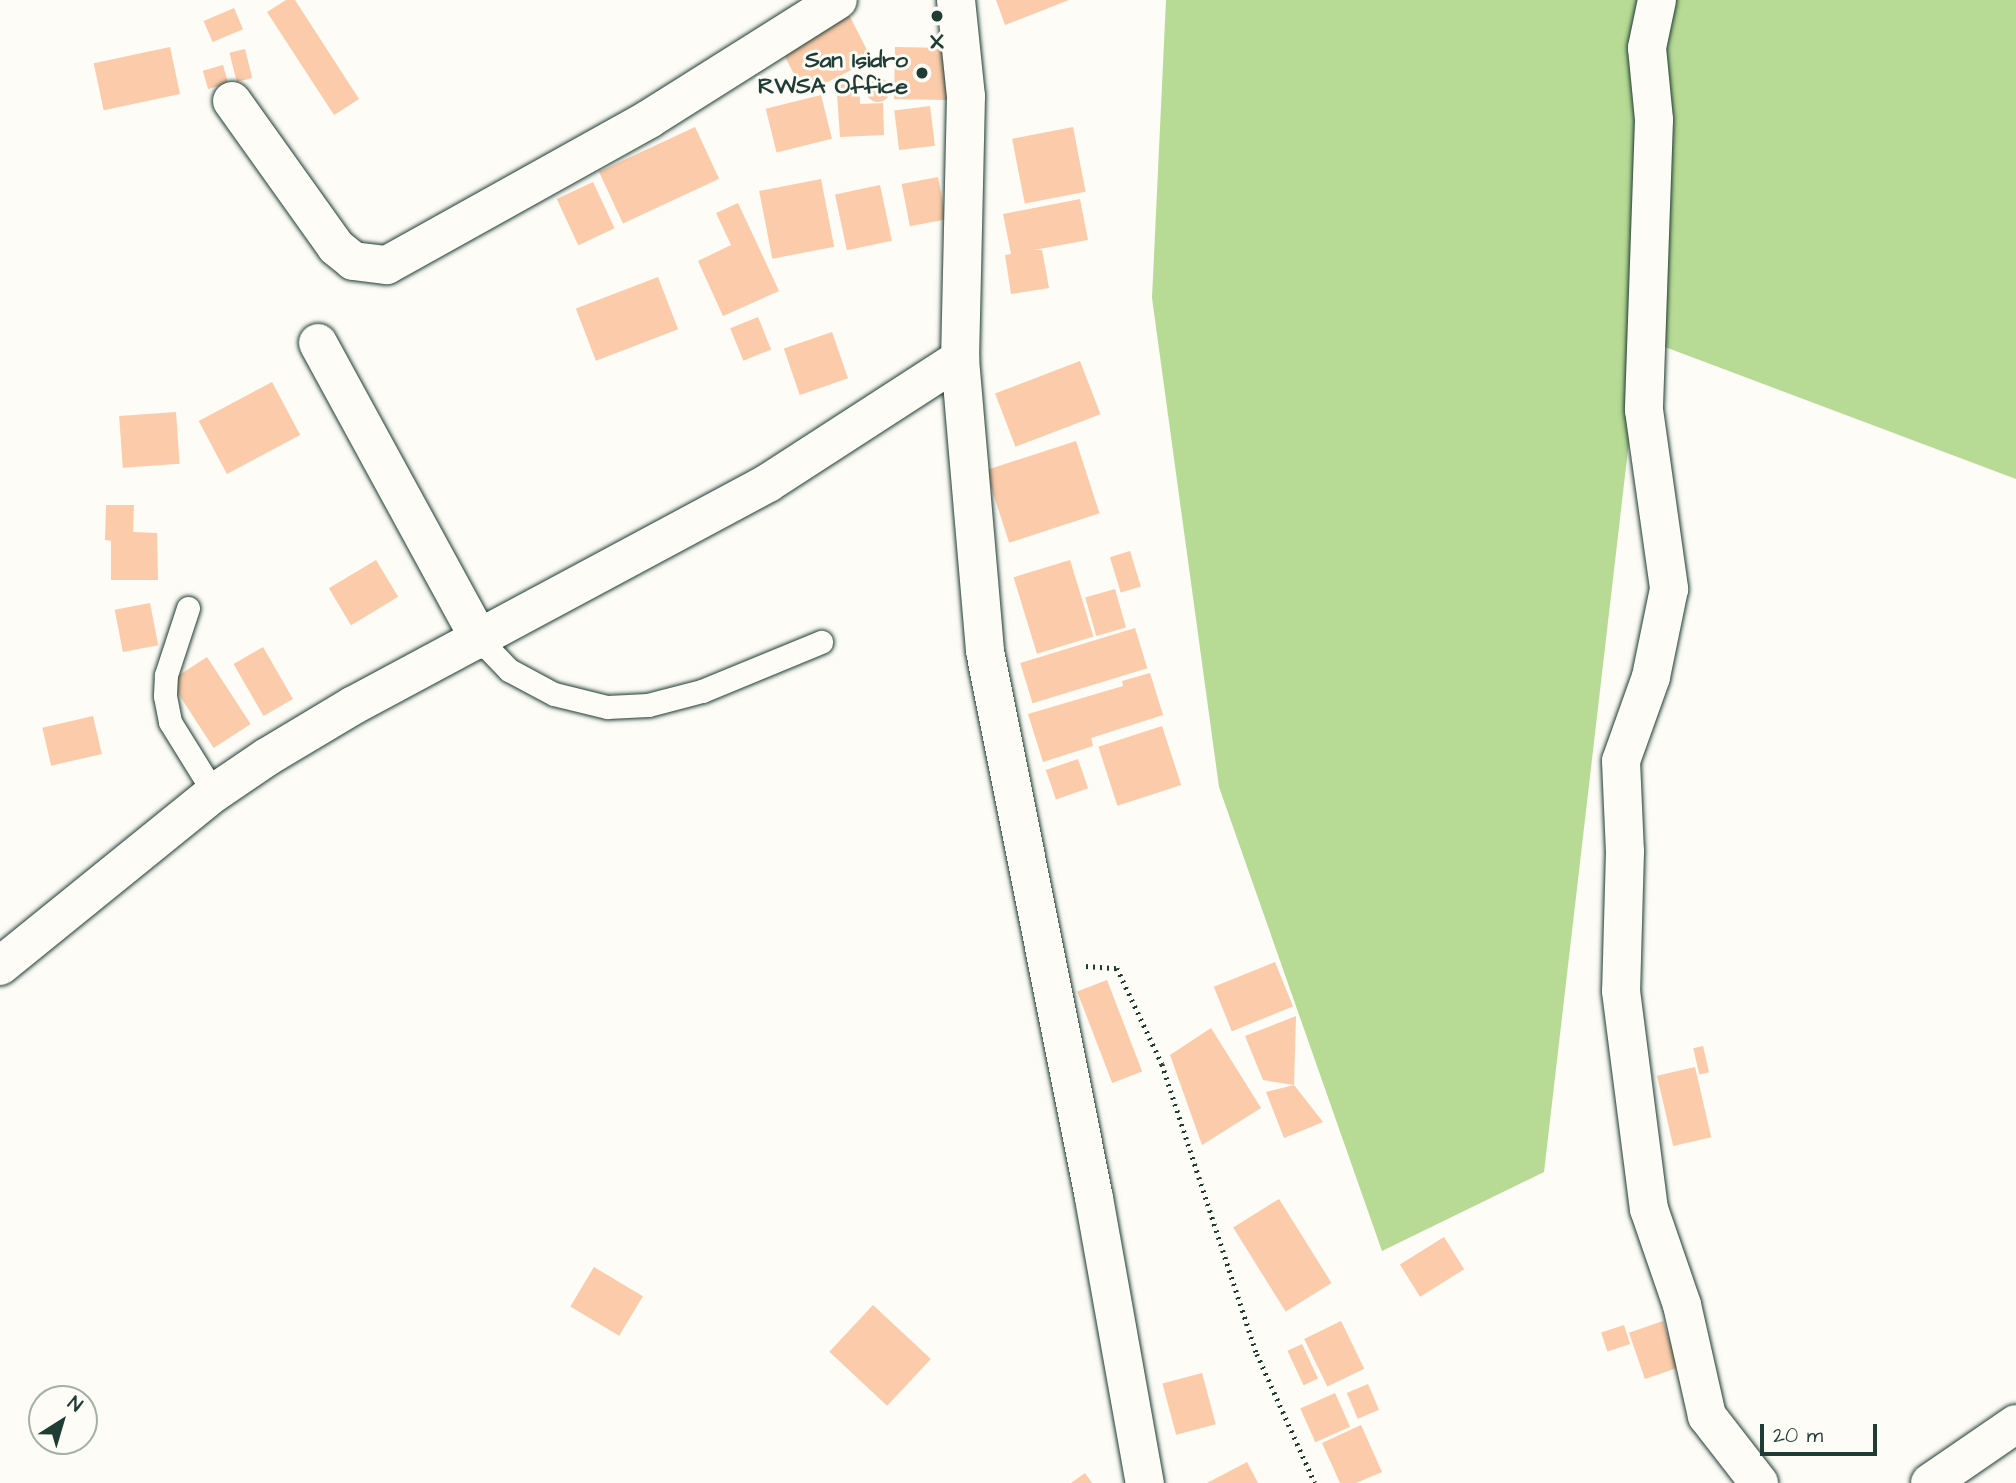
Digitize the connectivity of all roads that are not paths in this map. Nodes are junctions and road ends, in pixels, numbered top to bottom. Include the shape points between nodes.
1 (838, 0) edge
2 (956, 0) edge
3 (1657, 0) edge
4 (232, 101) dead end
5 (318, 343) dead end
6 (960, 359) junction
7 (188, 608) dead end
8 (481, 640) junction
9 (821, 642) dead end
10 (214, 793) junction
11 (0, 966) edge
12 (2016, 1423) edge
13 (1145, 1483) edge
14 (1759, 1483) edge
15 (1930, 1483) edge

1 - 4 street via 649,119 387,265 369,267 336,247
2 - 6 street via 965,96
3 - 14 street via 1647,48 1654,120 1644,411 1669,589 1651,677 1620,761 1625,851 1621,991 1649,1209 1682,1305 1707,1416
5 - 8 street
6 - 8 street via 768,483
6 - 13 street via 985,651
7 - 10 lane via 166,674 165,696 170,722
8 - 9 lane via 509,670 554,694 607,707 648,705 702,691
8 - 10 street via 354,705
10 - 11 street
12 - 15 street

